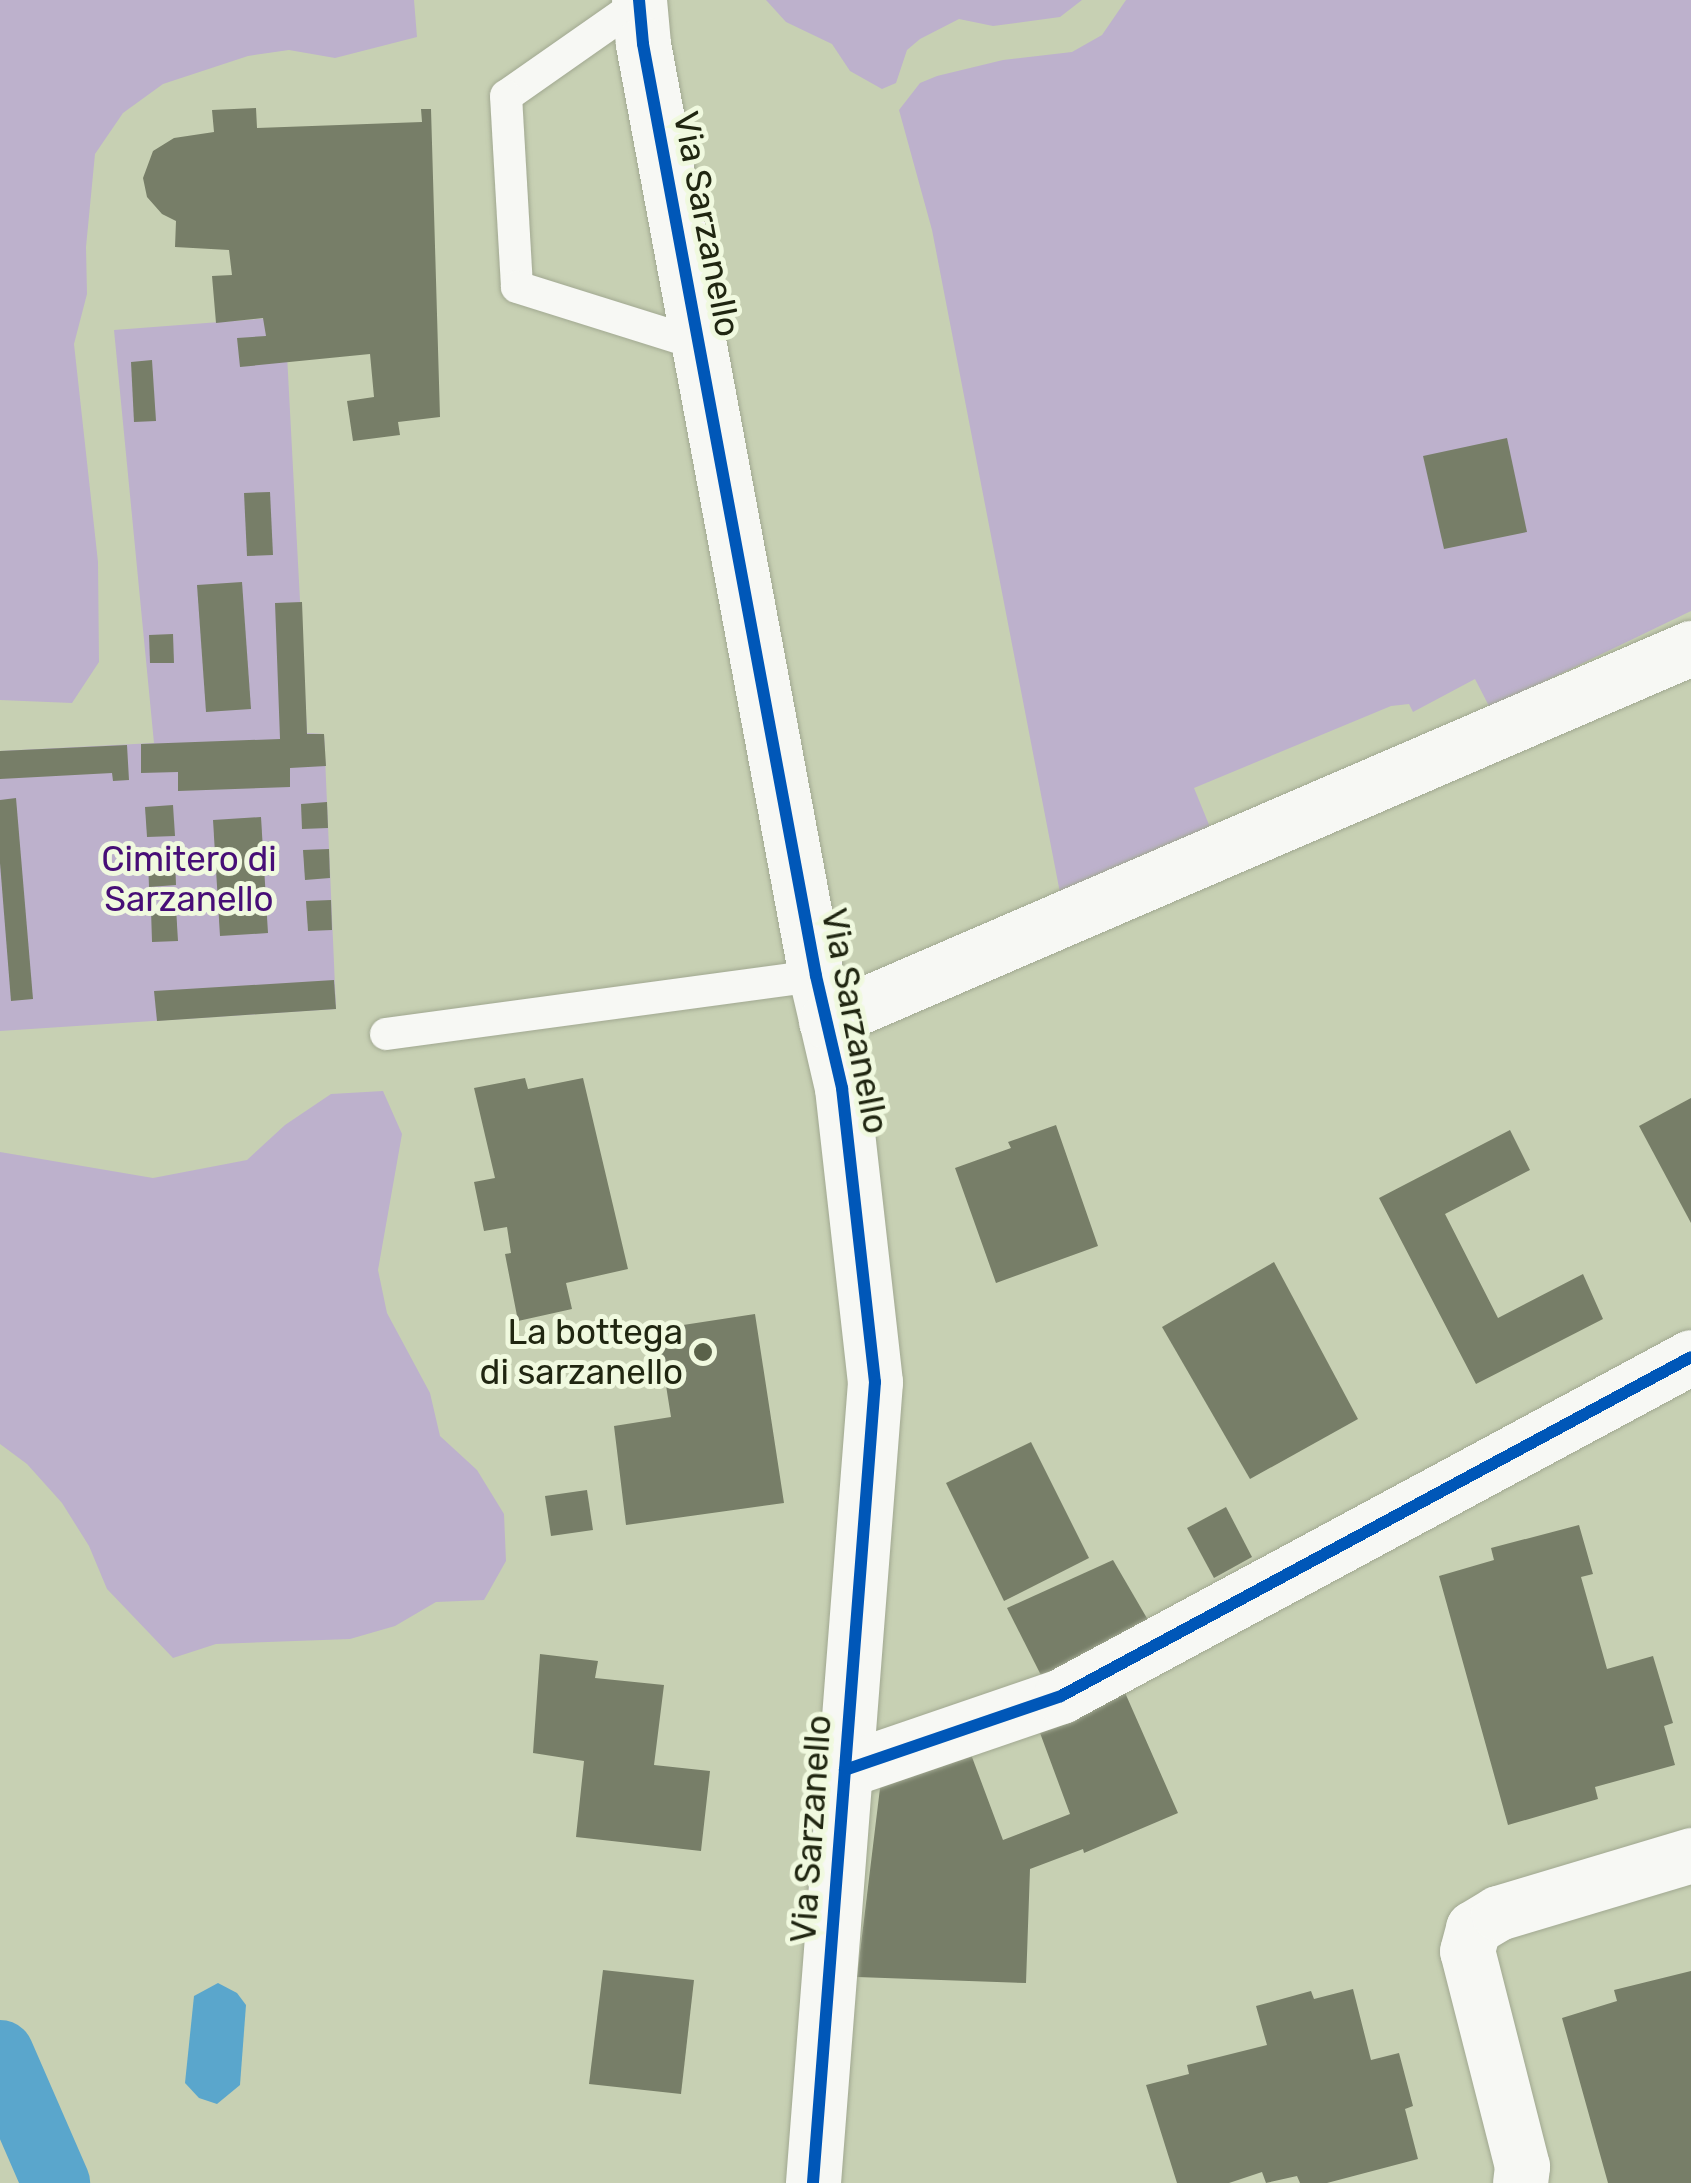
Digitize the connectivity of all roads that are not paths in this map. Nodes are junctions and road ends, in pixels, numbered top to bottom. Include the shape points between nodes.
1 (639, 2) edge
2 (699, 344) junction
3 (1691, 648) edge
4 (821, 998) junction
5 (386, 1034) dead end
6 (1691, 1357) edge
7 (845, 1770) junction
8 (1691, 1855) edge
9 (812, 2183) edge
10 (1520, 2183) edge

1 - 2 street, Via Sarzanello
1 - 2 lane via 506,96 517,287
2 - 4 street, Via Sarzanello
3 - 4 street
4 - 5 lane
4 - 7 street, Via Sarzanello via 842,1088 875,1382
6 - 7 street via 1062,1696
7 - 9 street, Via Sarzanello
8 - 10 street via 1498,1913 1474,1928 1467,1951 1522,2166

